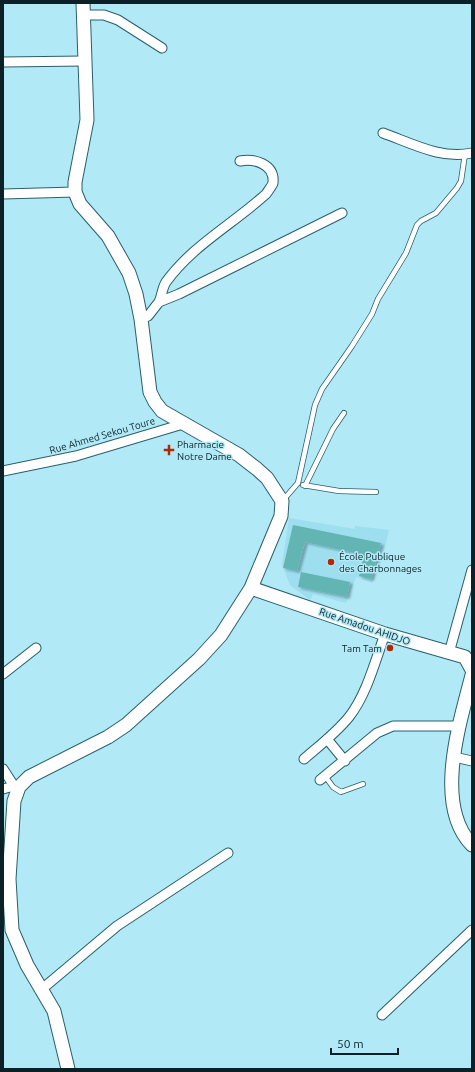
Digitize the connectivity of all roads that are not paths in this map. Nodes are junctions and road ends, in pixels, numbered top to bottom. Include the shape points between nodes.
1 (83, 9) edge
2 (162, 48) dead end
3 (84, 61) junction
4 (3, 62) edge
5 (383, 133) dead end
6 (469, 154) edge
7 (240, 161) dead end
8 (75, 192) junction
9 (3, 194) edge
10 (342, 213) dead end
11 (159, 302) junction
12 (141, 319) junction
13 (344, 413) dead end
14 (183, 424) junction
15 (3, 471) edge
16 (298, 483) junction
17 (305, 486) junction
18 (376, 492) dead end
19 (282, 501) junction
20 (472, 570) edge
21 (251, 588) junction
22 (385, 634) junction
23 (36, 648) dead end
24 (449, 653) junction
25 (472, 670) edge
26 (3, 674) edge
27 (472, 675) edge
28 (459, 726) junction
29 (327, 739) junction
30 (454, 757) junction
31 (304, 759) dead end
32 (345, 761) junction
33 (472, 761) edge
34 (3, 770) edge
35 (323, 778) joint
36 (363, 784) dead end
37 (16, 786) junction
38 (3, 789) edge
39 (472, 845) edge
40 (228, 853) dead end
41 (6, 879) edge
42 (472, 930) edge
43 (42, 989) junction
44 (382, 1015) dead end
45 (68, 1069) edge

1 - 2 street via 118,20
1 - 3 street
3 - 4 street
3 - 8 street via 87,120
5 - 6 street via 442,154
6 - 16 lane via 457,188 436,212 417,225 406,253 378,298 372,314 326,381 318,397
7 - 11 street via 258,160 272,175 273,183 266,194 200,245 183,262 165,284
8 - 9 street
8 - 12 street via 80,204 119,251 133,283
10 - 11 street
11 - 12 street via 148,316
12 - 14 street via 150,392 162,411
13 - 17 lane via 333,429
14 - 15 street, Rue Ahmed Sekou Toure via 83,454
14 - 19 street via 239,455 267,478
16 - 17 lane
16 - 19 lane
17 - 18 lane via 339,491
19 - 21 street via 281,516
20 - 24 street
21 - 22 street, Rue Amadou AHIDJO
21 - 37 street via 221,635 199,660 140,715 108,737
22 - 24 street, Rue Amadou AHIDJO
22 - 29 street via 359,700 350,716
23 - 26 street
24 - 25 street, Rue Amadou AHIDJO via 465,657
27 - 28 street
28 - 30 street
28 - 32 street via 393,726 377,733
29 - 31 street
29 - 32 street
30 - 33 street
30 - 39 street via 454,808 459,824
32 - 35 street
34 - 37 street
35 - 36 lane via 342,792
37 - 38 street
37 - 41 street
40 - 43 street via 117,926
41 - 43 street via 12,930 27,965
42 - 44 street
43 - 45 street via 58,1022

